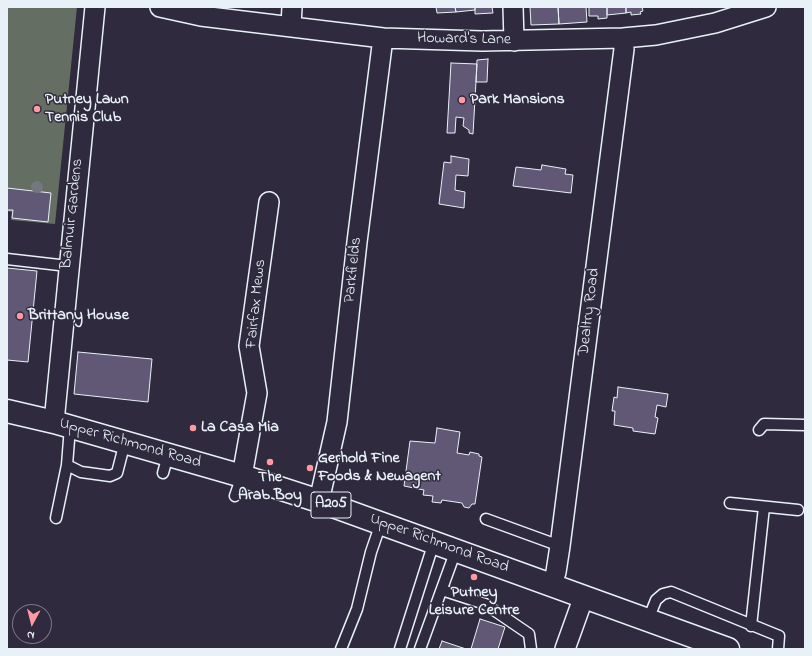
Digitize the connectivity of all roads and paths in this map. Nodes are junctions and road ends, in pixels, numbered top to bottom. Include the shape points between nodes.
1 (95, 7) edge
2 (160, 7) edge
3 (292, 7) edge
4 (512, 7) edge
5 (766, 7) edge
6 (742, 11) edge
7 (291, 26) junction
8 (383, 38) junction
9 (623, 38) junction
10 (514, 41) junction
11 (269, 202) dead end
12 (7, 259) edge
13 (68, 266) junction
14 (7, 411) edge
15 (62, 424) junction
16 (805, 424) edge
17 (759, 430) dead end
18 (125, 442) junction
19 (68, 465) junction
20 (238, 486) junction
21 (319, 500) junction
22 (730, 503) dead end
23 (764, 507) junction
24 (798, 510) dead end
25 (56, 518) dead end
26 (486, 519) dead end
27 (381, 523) junction
28 (434, 542) junction
29 (560, 546) junction
30 (456, 550) junction
31 (552, 585) junction
32 (442, 590) junction
33 (584, 596) junction
34 (648, 620) junction
35 (751, 626) junction
36 (341, 649) edge
37 (400, 649) edge
38 (420, 649) edge
39 (531, 649) edge
40 (565, 649) edge
41 (728, 649) edge
42 (778, 649) edge

1 - 13 street, Balmuir Gardens
2 - 7 street, Howard's Lane via 202,16
3 - 7 street
4 - 10 street
5 - 6 street, Howard's Lane
6 - 9 street, Howard's Lane via 656,36
7 - 8 street, Howard's Lane
8 - 10 street, Howard's Lane
8 - 21 street, Parkfields via 337,422
9 - 10 street, Howard's Lane
9 - 29 street, Dealtry Road via 624,49
11 - 20 street, Fairfax Mews via 250,346 257,393
12 - 13 lane
13 - 15 street, Balmuir Gardens
14 - 15 highway, Upper Richmond Road / A205
15 - 18 highway, Upper Richmond Road / A205
15 - 19 lane
16 - 17 lane via 764,424
18 - 19 lane via 117,473 110,476 81,472
18 - 20 highway, Upper Richmond Road / A205 via 165,464
19 - 25 lane
20 - 21 highway, Upper Richmond Road / A205
21 - 27 highway, Upper Richmond Road / A205
22 - 23 lane
23 - 24 lane
23 - 35 lane
26 - 29 lane
27 - 28 highway, Upper Richmond Road / A205
27 - 36 lane via 357,609
28 - 30 highway, Upper Richmond Road / A205
28 - 37 lane
29 - 31 street, Dealtry Road
30 - 31 highway, Upper Richmond Road / A205
30 - 32 lane
31 - 33 highway, Upper Richmond Road / A205
32 - 38 lane
32 - 39 lane via 485,604 529,634
33 - 34 highway, Upper Richmond Road / A205
33 - 40 street
34 - 35 lane via 656,600 670,592
34 - 41 highway, Upper Richmond Road / A205
35 - 42 lane via 779,636

